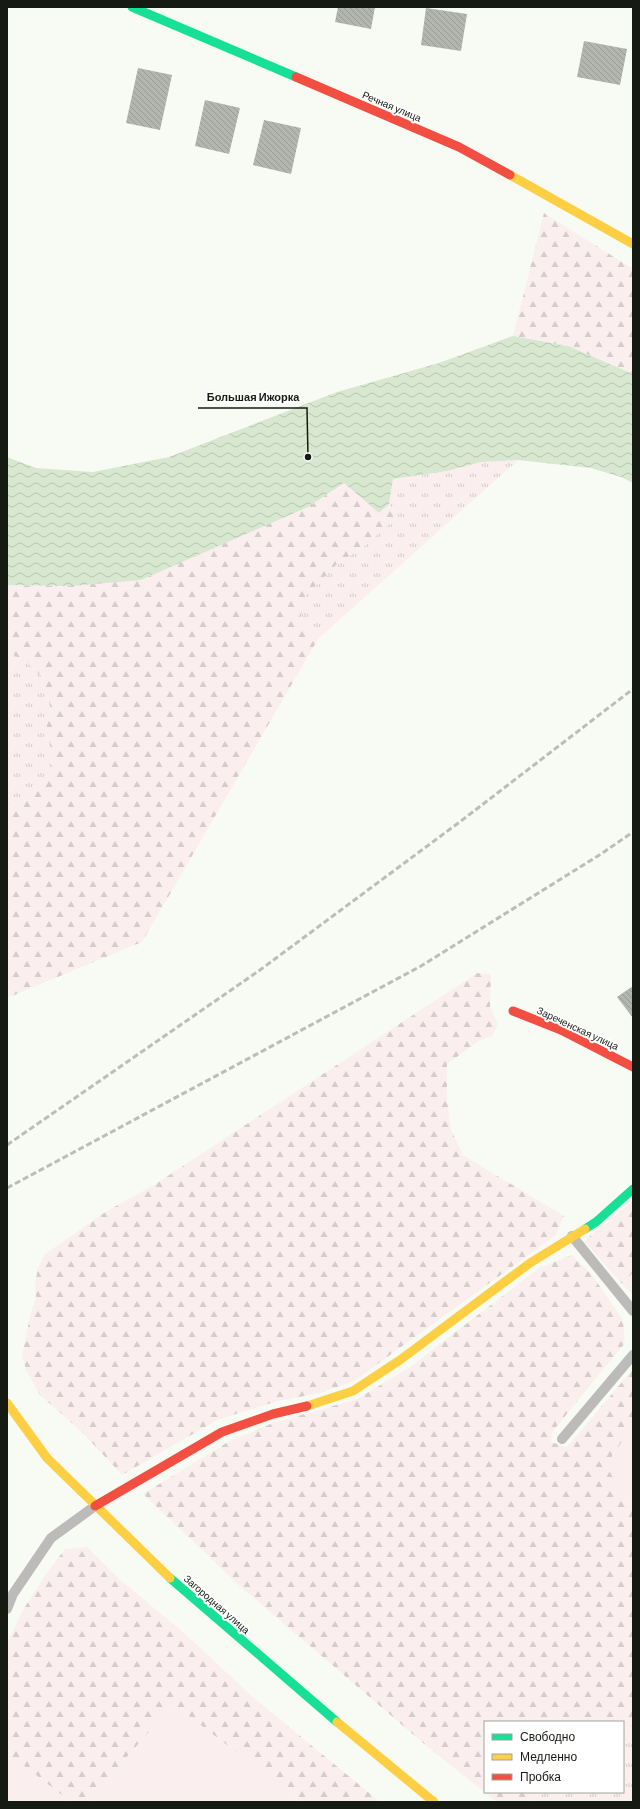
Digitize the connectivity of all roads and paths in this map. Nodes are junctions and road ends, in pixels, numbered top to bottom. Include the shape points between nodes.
1 (132, 7) edge
2 (633, 244) edge
3 (513, 1010) dead end
4 (633, 1066) edge
5 (633, 1189) edge
6 (572, 1236) junction
7 (633, 1311) edge
8 (633, 1355) edge
9 (7, 1403) edge
10 (562, 1439) dead end
11 (95, 1506) junction
12 (7, 1609) edge
13 (434, 1802) edge

1 - 2 street, Речная улица via 459,147
3 - 4 street, Зареченская улица via 561,1030
5 - 6 street via 596,1222
6 - 7 lane
6 - 11 street via 530,1263 400,1360 353,1391 222,1432
8 - 10 lane
9 - 11 street, Загородная улица via 47,1458
11 - 12 lane via 51,1538 13,1594
11 - 13 street, Загородная улица via 164,1572 311,1700

